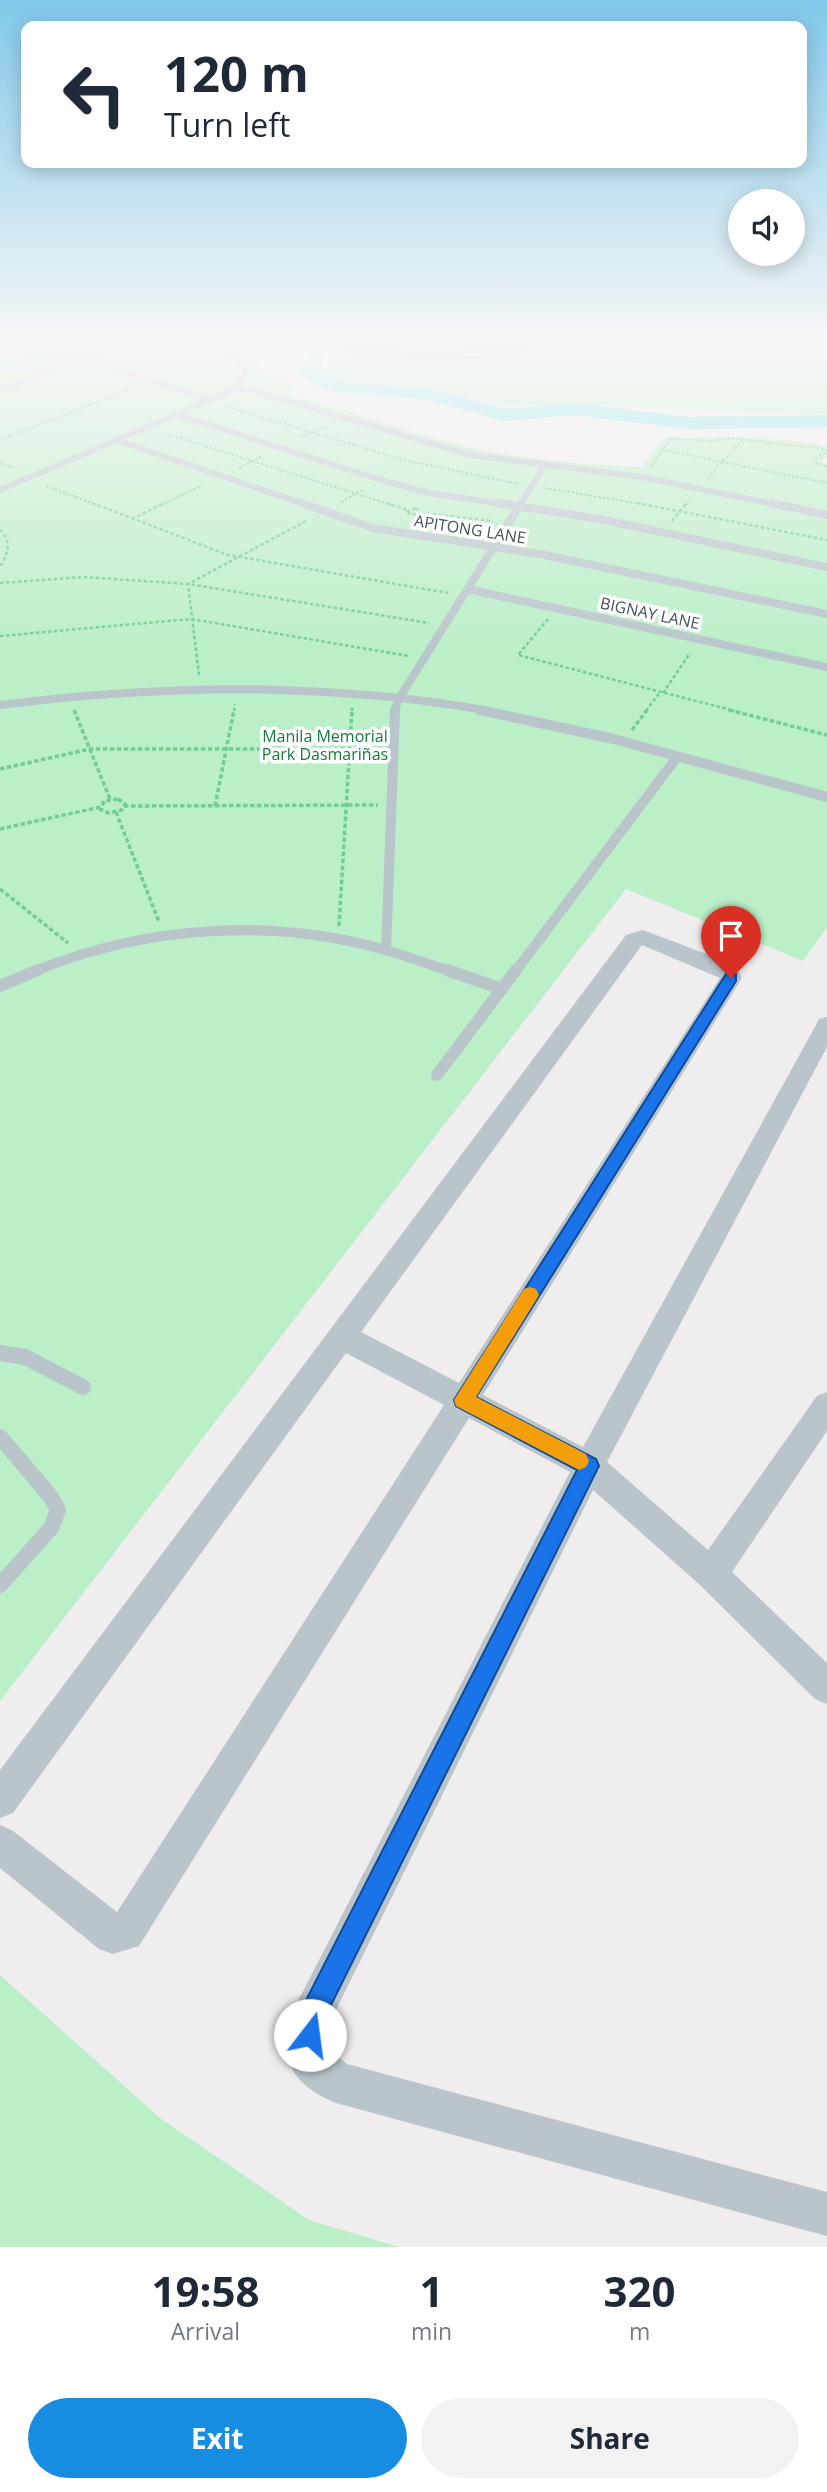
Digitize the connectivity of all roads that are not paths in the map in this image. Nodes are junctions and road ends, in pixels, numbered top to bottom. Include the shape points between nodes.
1 (101, 447) edge
2 (136, 447) edge
3 (279, 447) edge
4 (443, 447) edge
5 (544, 466) junction
6 (0, 490) edge
7 (518, 507) junction
8 (827, 515) edge
9 (494, 546) junction
10 (827, 567) edge
11 (465, 592) junction
12 (827, 614) edge
13 (827, 667) edge
14 (400, 697) junction
15 (0, 705) edge
16 (677, 757) junction
17 (827, 797) edge
18 (386, 951) junction
19 (0, 986) edge
20 (502, 989) junction
21 (827, 1025) edge
22 (437, 1075) dead end
23 (342, 1336) junction
24 (0, 1353) edge
25 (83, 1387) dead end
26 (463, 1400) junction
27 (827, 1406) edge
28 (0, 1437) edge
29 (589, 1466) junction
30 (711, 1574) junction
31 (0, 1585) edge
32 (827, 1687) edge
33 (0, 1800) edge
34 (0, 1844) edge
35 (827, 2214) edge

1 - 6 lane
2 - 9 lane, APITONG LANE via 373,528
3 - 7 lane via 381,481
4 - 5 lane
5 - 7 lane
5 - 8 lane via 641,477
7 - 9 lane
7 - 10 lane via 599,519
9 - 11 lane
9 - 12 lane, APITONG LANE
11 - 13 lane, BIGNAY LANE
11 - 14 lane
14 - 15 lane via 238,689 69,696
14 - 16 lane via 504,714
14 - 18 lane via 393,713
16 - 17 lane
16 - 20 lane
18 - 19 lane via 339,939 261,930 165,936 82,954
18 - 20 lane
20 - 22 lane
21 - 29 street
23 - 26 street
23 - 26 street via 634,940 643,937 727,970 731,978
23 - 33 street
24 - 25 lane via 25,1357
26 - 29 street
26 - 34 street via 125,1932 113,1935
27 - 30 street
28 - 31 lane via 58,1510 51,1528
29 - 30 street
29 - 35 street via 313,2013 306,2057 337,2082
30 - 32 street

